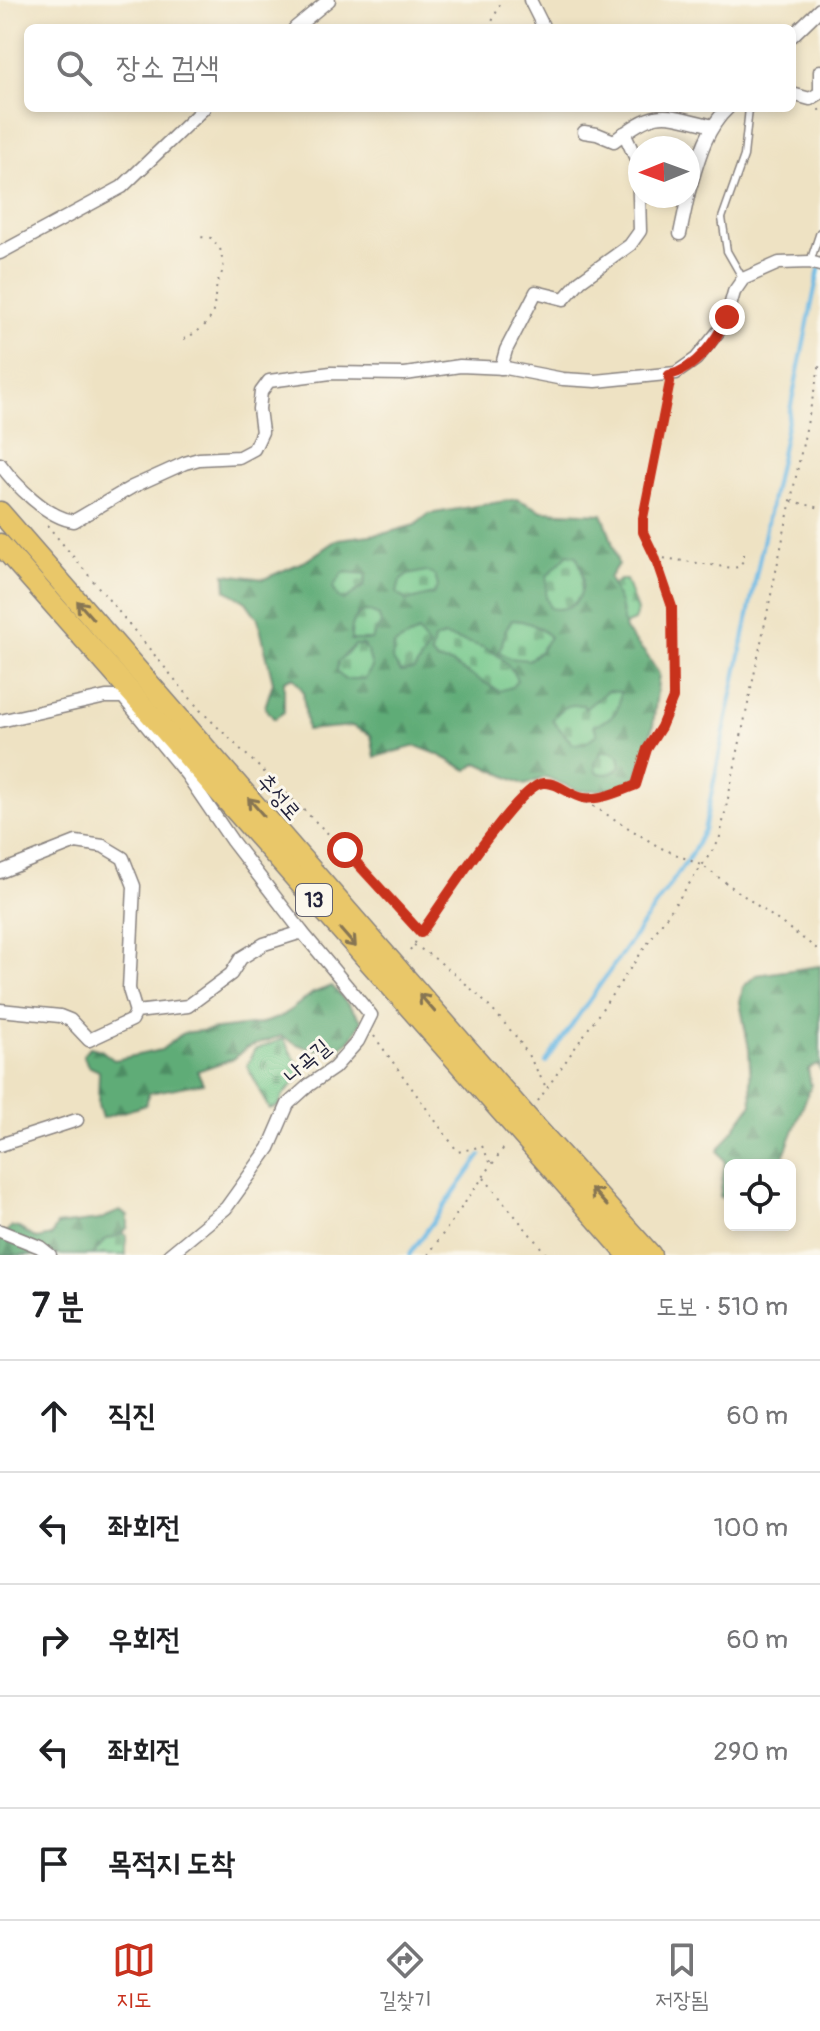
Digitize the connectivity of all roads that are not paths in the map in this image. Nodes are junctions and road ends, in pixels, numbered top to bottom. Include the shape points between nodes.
1 (329, 0) edge
2 (530, 0) edge
3 (820, 9) edge
4 (300, 24) edge
5 (542, 24) edge
6 (796, 32) edge
7 (820, 71) edge
8 (820, 92) edge
9 (796, 95) edge
10 (200, 112) edge
11 (649, 112) edge
12 (724, 112) edge
13 (749, 112) edge
14 (713, 126) junction
15 (584, 132) dead end
16 (624, 133) junction
17 (700, 155) edge
18 (685, 208) edge
19 (820, 232) edge
20 (680, 234) dead end
21 (0, 253) edge
22 (815, 264) edge
23 (743, 279) junction
24 (501, 368) junction
25 (0, 464) edge
26 (0, 512) edge
27 (0, 544) edge
28 (0, 721) edge
29 (0, 872) edge
30 (302, 932) junction
31 (0, 1010) edge
32 (136, 1012) junction
33 (77, 1120) dead end
34 (0, 1145) edge
35 (0, 1231) edge
36 (50, 1255) edge
37 (169, 1255) edge
38 (628, 1255) edge
39 (651, 1255) edge

1 - 4 street
2 - 5 street
3 - 6 street
7 - 8 street
8 - 9 street via 810,99
10 - 21 street via 122,187
11 - 14 street
11 - 16 street
12 - 14 street
13 - 23 lane via 744,156 722,218 727,251
14 - 17 street
15 - 16 street via 614,141
16 - 24 street via 638,163 640,231 564,299 536,292
18 - 20 street
19 - 22 lane
22 - 23 street via 779,263
23 - 24 street via 718,332 690,365 669,375 596,381
24 - 25 street via 340,372 269,381 261,392 262,432 254,449 239,457 185,463 74,521 17,487
39 -> 26 main road, 추성로 / 13
27 -> 38 main road, 추성로 / 13
28 - 30 street via 123,697
29 - 32 street via 76,842 103,846 123,858 134,886 129,989
30 - 32 street via 241,958 231,974 188,1006
30 - 37 street, 나곡길 via 371,1015 358,1041 334,1068 288,1104 269,1148 226,1208
31 - 32 street via 60,1016 89,1040 132,1020
33 - 34 street
35 - 36 street

